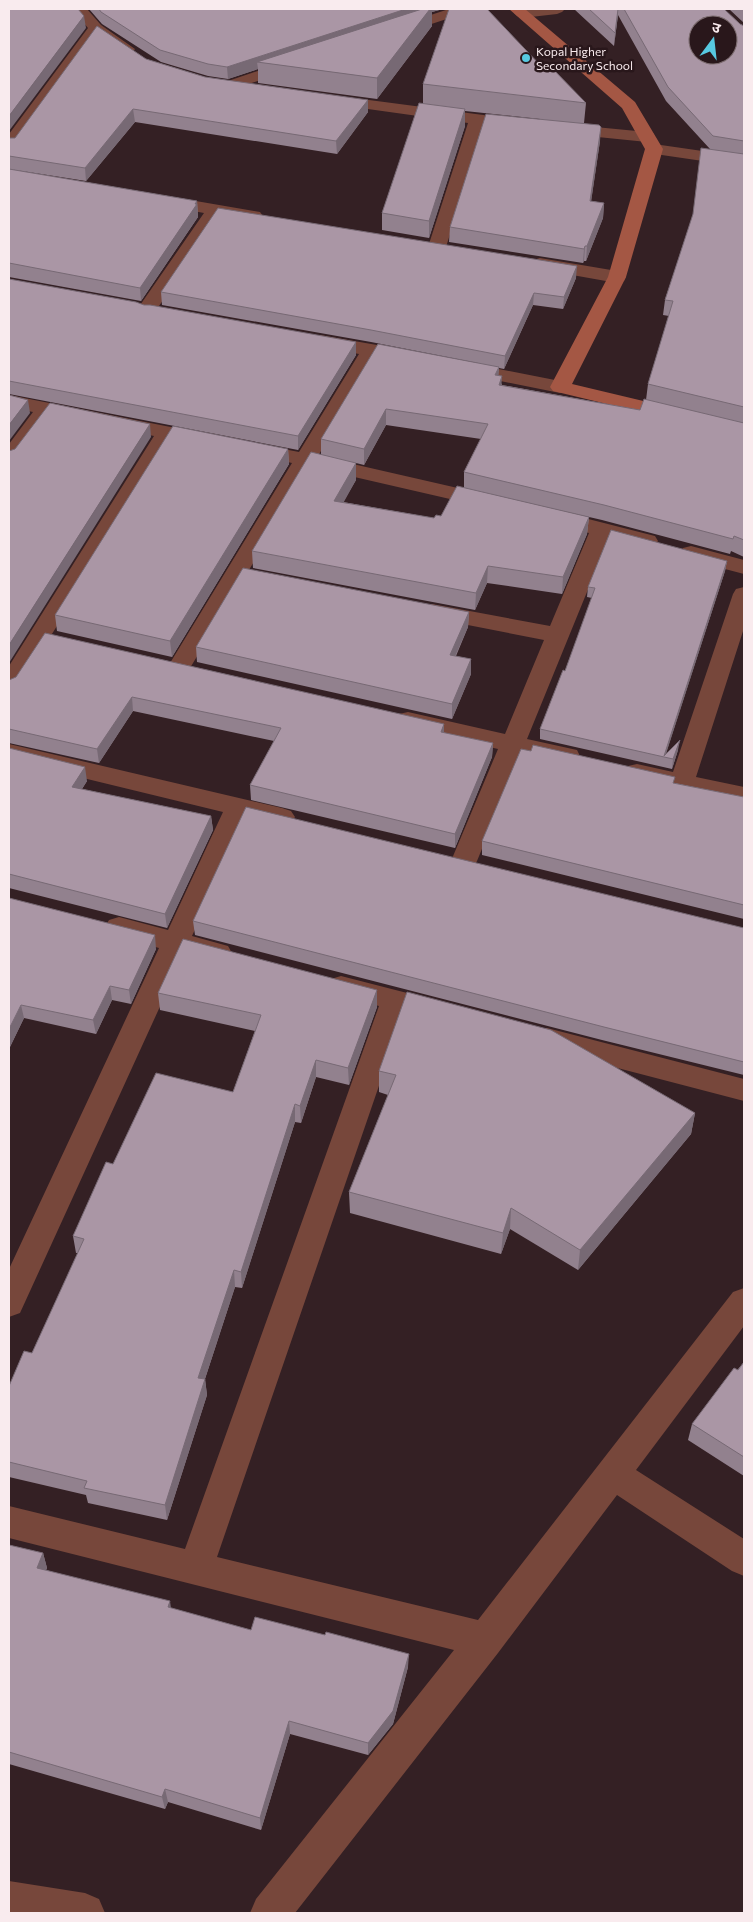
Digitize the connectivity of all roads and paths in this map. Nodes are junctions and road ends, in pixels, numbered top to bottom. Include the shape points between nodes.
1 (79, 9) edge
2 (464, 9) edge
3 (557, 9) edge
4 (519, 11) edge
5 (96, 28) junction
6 (378, 36) edge
7 (137, 56) edge
8 (303, 61) edge
9 (266, 91) edge
10 (314, 98) edge
11 (477, 120) junction
12 (533, 126) edge
13 (552, 128) edge
14 (650, 143) junction
15 (9, 145) edge
16 (744, 162) edge
17 (146, 198) edge
18 (215, 209) junction
19 (273, 219) edge
20 (418, 243) edge
21 (437, 247) junction
22 (456, 250) edge
23 (522, 261) edge
24 (617, 277) junction
25 (126, 307) edge
26 (146, 311) junction
27 (166, 314) edge
28 (302, 338) edge
29 (370, 350) junction
30 (560, 387) junction
31 (9, 401) edge
32 (46, 408) junction
33 (744, 431) edge
34 (167, 432) junction
35 (9, 458) edge
36 (305, 458) junction
37 (506, 506) edge
38 (535, 513) edge
39 (602, 529) junction
40 (744, 567) edge
41 (744, 594) edge
42 (412, 607) edge
43 (558, 635) junction
44 (180, 668) edge
45 (9, 685) edge
46 (389, 715) edge
47 (513, 744) junction
48 (9, 752) edge
49 (588, 761) edge
50 (616, 767) edge
51 (682, 782) junction
52 (744, 796) edge
53 (238, 807) junction
54 (304, 823) edge
55 (464, 861) edge
56 (92, 920) edge
57 (175, 942) junction
58 (242, 960) edge
59 (318, 980) edge
60 (395, 1000) junction
61 (461, 1017) edge
62 (527, 1034) edge
63 (744, 1090) edge
64 (12, 1288) edge
65 (744, 1302) edge
66 (613, 1474) junction
67 (9, 1522) edge
68 (744, 1559) edge
69 (196, 1568) junction
70 (485, 1640) junction
71 (9, 1901) edge
72 (85, 1913) edge
73 (270, 1913) edge

1 - 5 street
2 - 6 street
3 - 4 street
4 - 14 street via 629,105
5 - 7 street
5 - 15 street via 25,111
8 - 9 street via 220,85
10 - 11 street
11 - 12 street
11 - 21 street
13 - 14 street
14 - 16 street
14 - 24 street
17 - 18 street
18 - 19 street
18 - 26 street
20 - 21 street
21 - 22 street
23 - 24 street
24 - 30 street
25 - 26 street
26 - 27 street
28 - 29 street
29 - 30 street
29 - 36 street
30 - 33 street
31 - 32 street
32 - 34 street
32 - 35 street
34 - 36 street
34 - 45 street via 50,638
36 - 37 street
36 - 44 street via 246,575
38 - 39 street
39 - 40 street
39 - 43 street
41 - 51 street
42 - 43 street
43 - 47 street
46 - 47 street
47 - 49 street
47 - 55 street
48 - 53 street
50 - 51 street
51 - 52 street
53 - 54 street
53 - 57 street
56 - 57 street
57 - 58 street
57 - 64 street
59 - 60 street
60 - 61 street
60 - 69 street
62 - 63 street
65 - 66 street
66 - 68 street
66 - 70 street
67 - 69 street
69 - 70 street
70 - 73 street
71 - 72 street

